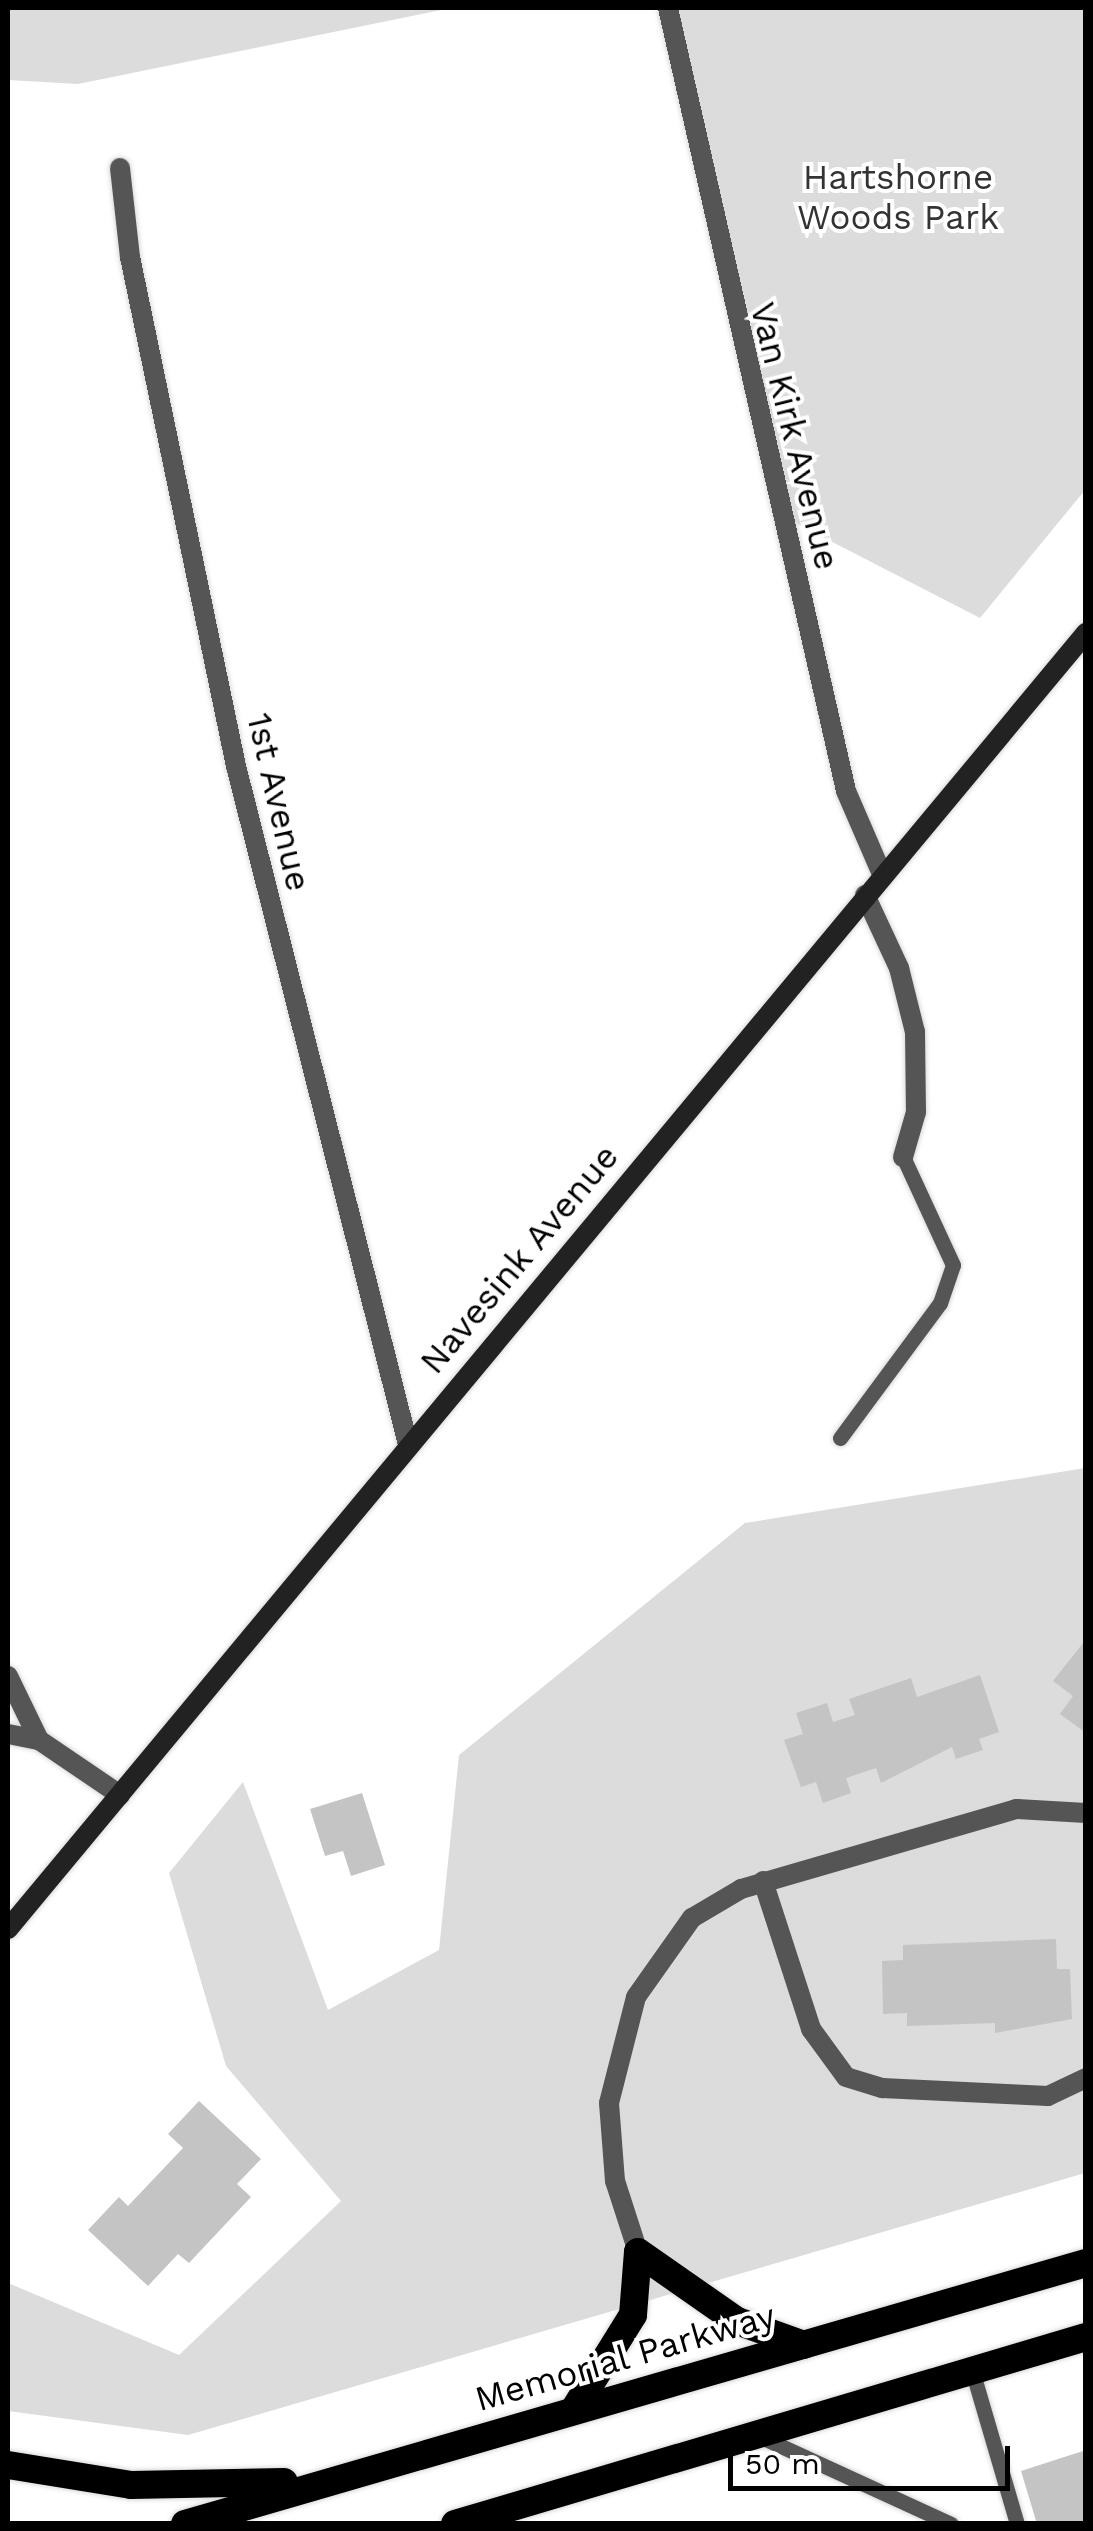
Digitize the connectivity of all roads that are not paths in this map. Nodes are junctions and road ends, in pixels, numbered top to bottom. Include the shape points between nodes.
1 (668, 8) edge
2 (120, 168) dead end
3 (1086, 633) edge
4 (882, 874) junction
5 (865, 895) junction
6 (903, 1157) joint
7 (840, 1438) dead end
8 (408, 1444) junction
9 (8, 1676) edge
10 (8, 1734) edge
11 (39, 1740) junction
12 (120, 1795) junction
13 (1086, 1813) edge
14 (763, 1882) junction
15 (8, 1930) edge
16 (1086, 2078) edge
17 (638, 2252) junction
18 (1086, 2263) edge
19 (1086, 2337) edge
20 (804, 2344) junction
21 (972, 2370) junction
22 (574, 2410) junction
23 (756, 2434) junction
24 (8, 2465) edge
25 (345, 2477) junction
26 (185, 2524) edge
27 (454, 2524) edge
28 (950, 2524) edge
29 (1017, 2524) edge

1 - 4 street, Van Kirk Avenue via 846,791
2 - 8 street, 1st Avenue via 130,256 236,766
3 - 4 main road, Navesink Avenue
4 - 5 main road, Navesink Avenue
5 - 6 street via 899,968 915,1032 916,1112
5 - 8 main road, Navesink Avenue
6 - 7 lane via 952,1265 940,1302
8 - 12 main road, Navesink Avenue
9 - 11 street
10 - 11 street
11 - 12 street
12 - 15 main road, Navesink Avenue
13 - 14 street via 1017,1809
14 - 16 street via 811,2029 846,2077 882,2088 1048,2096
14 - 17 street via 692,1918 650,1969 631,2014 609,2141
17 - 20 highway via 737,2321
17 - 22 highway via 633,2315
18 - 20 highway, Memorial Parkway
19 - 21 highway
20 - 22 highway, Memorial Parkway
21 - 23 highway
21 - 29 lane
22 - 25 highway, Memorial Parkway
23 - 27 highway
23 - 28 lane
24 - 25 highway via 183,2487
25 - 26 highway, Memorial Parkway

